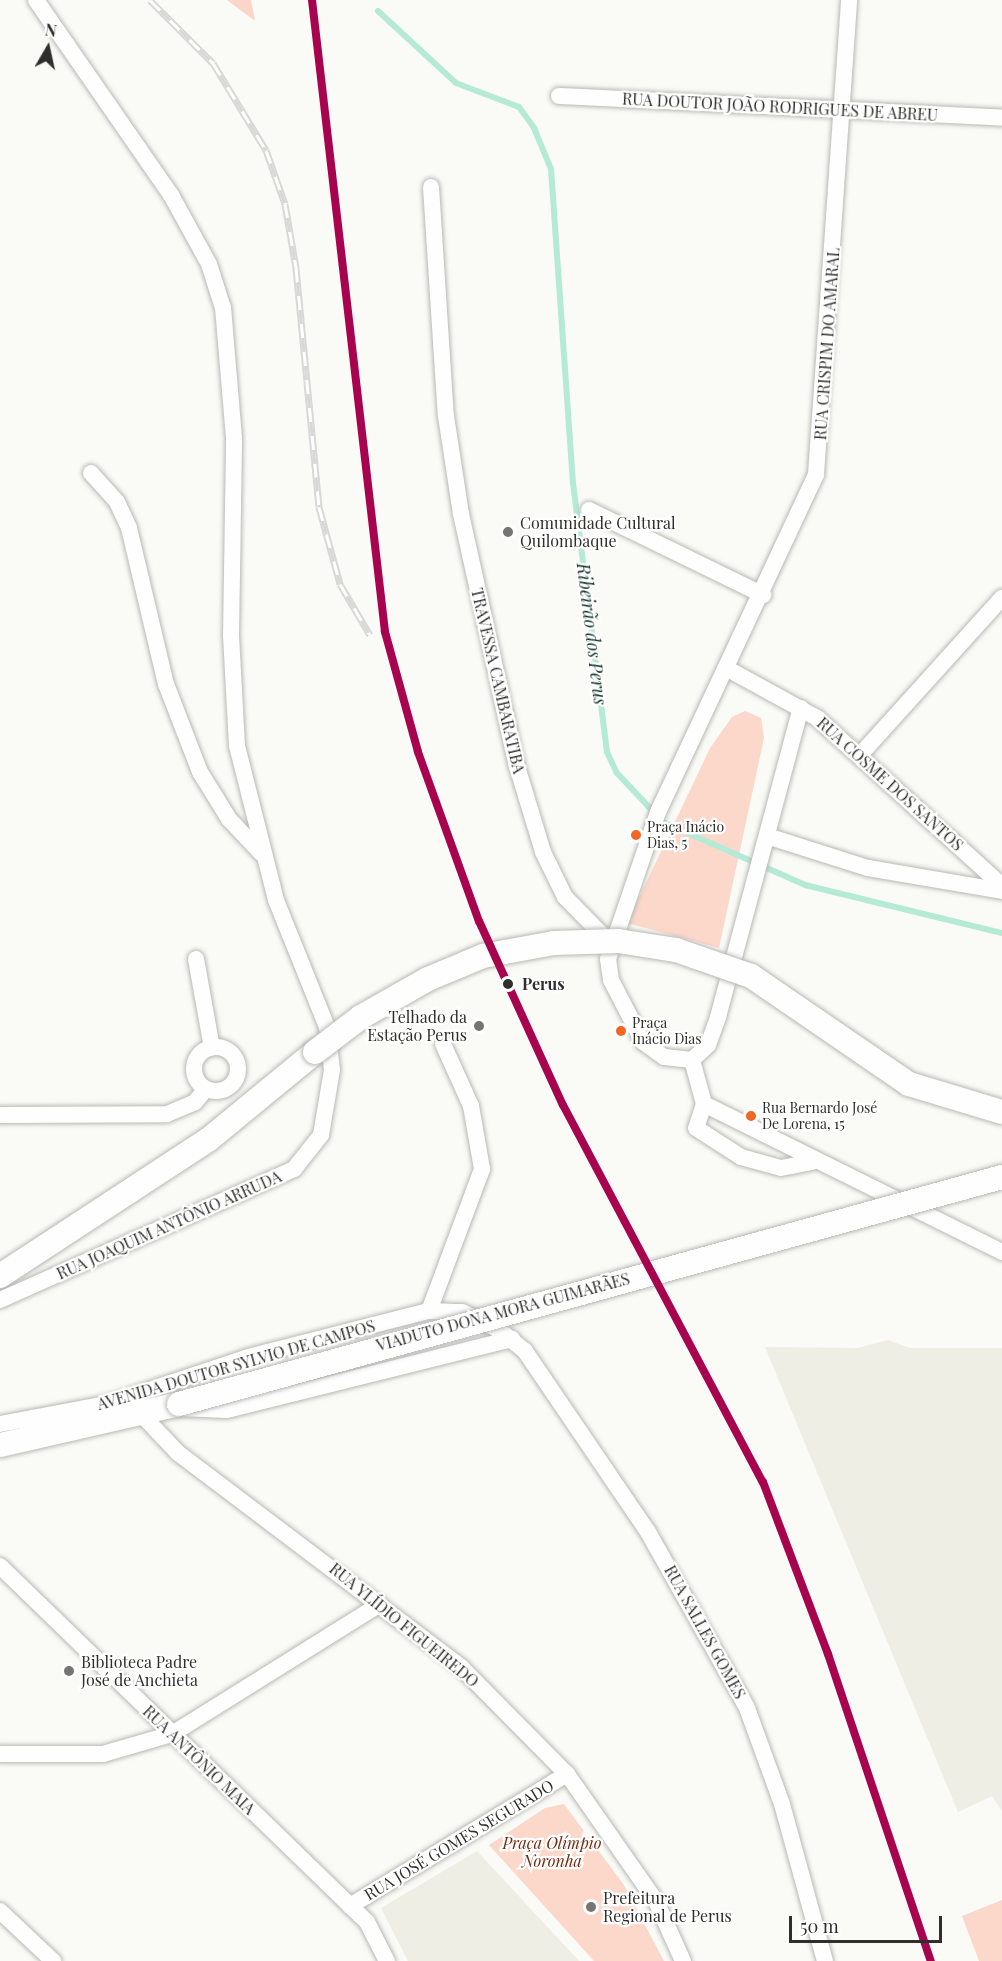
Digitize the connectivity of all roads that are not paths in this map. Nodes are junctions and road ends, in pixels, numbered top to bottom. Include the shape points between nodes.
1 (36, 0) edge
2 (849, 0) edge
3 (559, 96) dead end
4 (841, 110) junction
5 (1002, 118) edge
6 (431, 187) dead end
7 (91, 473) dead end
8 (589, 510) dead end
9 (763, 595) junction
10 (1002, 598) edge
11 (728, 669) junction
12 (801, 708) junction
13 (860, 755) junction
14 (766, 840) junction
15 (263, 856) junction
16 (1002, 888) edge
17 (611, 944) junction
18 (196, 959) dead end
19 (443, 1044) dead end
20 (212, 1048) junction
21 (692, 1060) junction
22 (206, 1089) junction
23 (704, 1104) junction
24 (1002, 1112) edge
25 (0, 1114) edge
26 (812, 1162) junction
27 (1002, 1177) edge
28 (908, 1203) junction
29 (1002, 1252) edge
30 (0, 1276) edge
31 (0, 1300) edge
32 (429, 1311) junction
33 (512, 1339) junction
34 (176, 1406) junction
35 (143, 1416) junction
36 (0, 1424) edge
37 (0, 1445) edge
38 (0, 1566) edge
39 (380, 1604) junction
40 (172, 1734) junction
41 (0, 1754) edge
42 (567, 1774) junction
43 (350, 1906) junction
44 (0, 1911) edge
45 (53, 1961) edge
46 (387, 1961) edge
47 (683, 1961) edge
48 (825, 1961) edge

1 - 15 street via 171,195 209,264 223,308 234,438 231,636 237,747
2 - 4 street, RUA CRISPIM DO AMARAL
3 - 4 street, RUA DOUTOR JOÃO RODRIGUES DE ABREU
4 - 5 street, RUA DOUTOR JOÃO RODRIGUES DE ABREU
4 - 9 street, RUA CRISPIM DO AMARAL via 820,456
6 - 17 street, TRAVESSA CAMBARATIBA via 446,416 461,514 516,763 543,852 565,897
7 - 15 street via 117,502 129,528 166,684 200,772 229,819
8 - 9 street
9 - 11 street, RUA CRISPIM DO AMARAL
10 - 13 street
11 - 12 street
11 - 17 street via 672,782
12 - 13 street, RUA COSME DOS SANTOS
12 - 14 street
13 - 16 street, RUA COSME DOS SANTOS
14 - 16 street via 868,868
14 - 21 street via 708,1045
15 - 31 street, RUA JOAQUIM ANTÔNIO ARRUDA via 327,1027 332,1070 321,1135 294,1169
17 - 21 street via 609,974 630,1023 655,1052
18 - 20 street
19 - 32 street via 479,1138 477,1192
20 - 22 street via 199,1056 194,1070
20 - 22 street via 233,1055 238,1069 228,1088
21 - 23 street
22 - 25 street via 195,1102 167,1114
23 - 26 street
23 - 26 street via 696,1128 741,1157 781,1168
24 - 30 main road, bridge via 909,1084 751,976 724,964 618,940 502,950 437,974 361,1017 208,1140
26 - 28 street
27 - 28 main road, VIADUTO DONA MORA GUIMARÃES, bridge
28 - 29 street
28 - 34 main road, VIADUTO DONA MORA GUIMARÃES, bridge
32 - 33 street, AVENIDA DOUTOR SYLVIO DE CAMPOS via 462,1312
32 - 36 street, AVENIDA DOUTOR SYLVIO DE CAMPOS via 248,1358 107,1404
33 - 34 street, AVENIDA DOUTOR SYLVIO DE CAMPOS via 227,1410
33 - 48 street, RUA SALLES GOMES via 531,1359 648,1532 747,1708 782,1804
34 - 35 main road, AVENIDA DOUTOR SYLVIO DE CAMPOS
35 - 37 main road, AVENIDA DOUTOR SYLVIO DE CAMPOS
35 - 39 street, RUA YLÍDIO FIGUEIREDO via 178,1453
38 - 40 street, RUA ANTÔNIO MAIA
39 - 40 street
39 - 42 street, RUA YLÍDIO FIGUEIREDO via 461,1667
40 - 41 street via 103,1754
40 - 43 street, RUA ANTÔNIO MAIA
42 - 43 street, RUA JOSÉ GOMES SEGURADO
42 - 47 street, RUA YLÍDIO FIGUEIREDO via 641,1876
43 - 46 street, RUA ANTÔNIO MAIA via 367,1922
44 - 45 street

